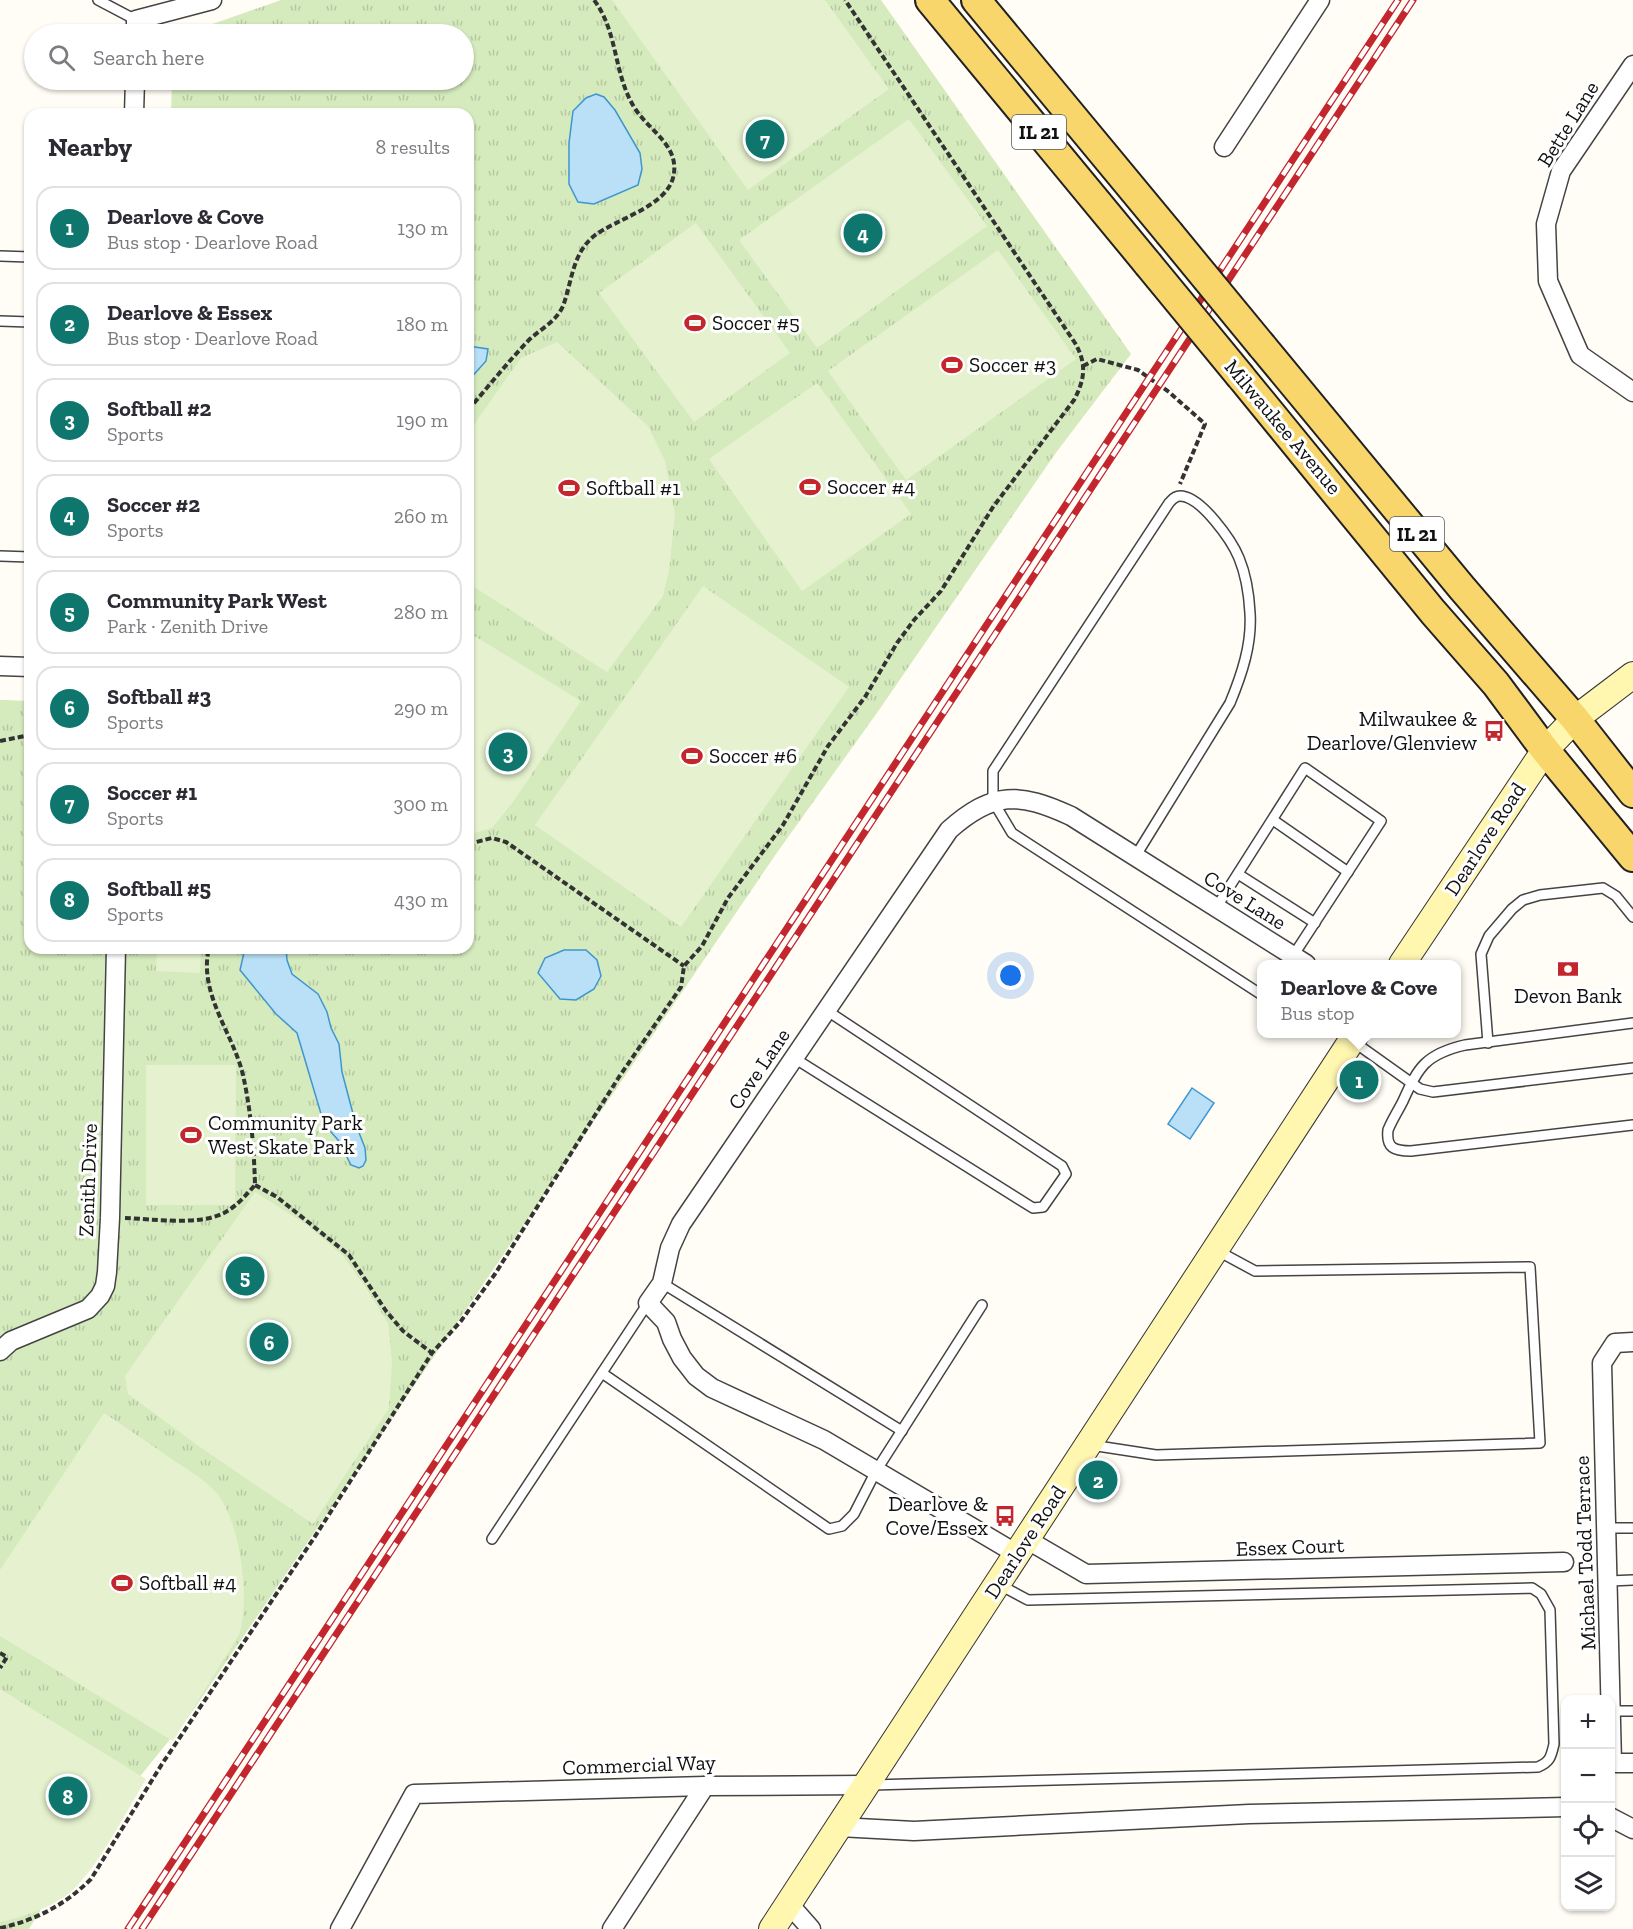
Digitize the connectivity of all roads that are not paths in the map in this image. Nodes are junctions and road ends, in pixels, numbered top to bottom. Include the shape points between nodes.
1 (98, 0) edge
2 (212, 0) edge
3 (930, 0) edge
4 (976, 0) edge
5 (1320, 0) edge
6 (132, 24) edge
7 (144, 24) edge
8 (1633, 65) edge
9 (135, 90) edge
10 (134, 108) edge
11 (1224, 147) dead end
12 (0, 256) edge
13 (24, 257) edge
14 (0, 321) edge
15 (24, 322) edge
16 (1633, 392) edge
17 (0, 556) edge
18 (24, 556) edge
19 (0, 666) edge
20 (24, 667) edge
21 (1633, 675) edge
22 (1575, 719) junction
23 (1545, 750) junction
24 (1633, 793) edge
25 (993, 801) junction
26 (1273, 820) junction
27 (1135, 857) junction
28 (1633, 857) edge
29 (1348, 872) junction
30 (1238, 874) junction
31 (1216, 908) junction
32 (1633, 917) edge
33 (1315, 923) junction
34 (116, 954) edge
35 (1293, 960) edge
36 (1297, 960) edge
37 (1405, 960) edge
38 (1257, 993) edge
39 (826, 1010) junction
40 (1633, 1023) edge
41 (1353, 1038) edge
42 (1355, 1038) edge
43 (1488, 1043) junction
44 (794, 1058) junction
45 (1633, 1068) edge
46 (1411, 1083) junction
47 (1633, 1125) edge
48 (1215, 1250) junction
49 (662, 1283) junction
50 (648, 1303) junction
51 (982, 1305) dead end
52 (1633, 1342) edge
53 (0, 1351) edge
54 (602, 1373) junction
55 (902, 1431) junction
56 (1088, 1445) junction
57 (876, 1471) junction
58 (1607, 1528) junction
59 (1633, 1528) edge
60 (492, 1539) dead end
61 (1022, 1547) junction
62 (1564, 1562) dead end
63 (1633, 1580) edge
64 (1608, 1581) junction
65 (998, 1583) junction
66 (1611, 1695) edge
67 (1615, 1711) edge
68 (1633, 1711) edge
69 (1612, 1749) edge
70 (1633, 1762) edge
71 (866, 1785) junction
72 (705, 1786) junction
73 (1561, 1807) edge
74 (1615, 1819) edge
75 (839, 1827) junction
76 (1633, 1829) edge
77 (789, 1904) junction
78 (340, 1929) edge
79 (612, 1929) edge
80 (772, 1929) edge
81 (811, 1929) edge

1 - 6 lane
2 - 7 street
3 - 23 main road, Milwaukee Avenue / IL 21, bridge via 1496,684
4 - 22 main road, Milwaukee Avenue / IL 21, bridge
5 - 11 street
8 - 16 street, Bette Lane via 1561,171 1546,224 1548,281 1580,355
9 - 10 street
12 - 13 lane
14 - 15 lane
17 - 18 lane
19 - 20 street
21 - 22 main road, Dearlove Road
22 - 23 main road, Dearlove Road
22 - 24 main road, Milwaukee Avenue / IL 21
23 - 28 main road, Milwaukee Avenue / IL 21
23 - 37 main road, Dearlove Road
25 - 27 street, Cove Lane via 1026,799 1045,804
25 - 27 lane via 993,771 1175,497 1187,498 1220,526 1238,556 1249,598 1249,640 1230,703
25 - 38 lane via 1012,833
25 - 39 street, Cove Lane via 949,830
26 - 29 lane
26 - 29 lane via 1305,768 1381,821
26 - 30 lane
27 - 31 street, Cove Lane
29 - 33 lane
30 - 31 lane
30 - 33 lane
31 - 35 street, Cove Lane
32 - 43 lane via 1616,896 1603,888 1540,895 1523,900 1512,909 1489,936 1480,954
33 - 36 lane
34 - 53 street, Zenith Drive via 108,1272 100,1296 88,1309 11,1341
39 - 44 street, Cove Lane
39 - 44 lane via 1062,1166 1066,1174 1043,1207 1033,1208
40 - 43 lane
41 - 48 main road, Dearlove Road
42 - 46 lane
43 - 46 lane via 1440,1053 1421,1066
44 - 49 street, Cove Lane via 681,1224 670,1248
45 - 46 lane via 1454,1091 1433,1092
46 - 47 lane via 1388,1130 1387,1140 1399,1151
48 - 56 main road, Dearlove Road
48 - 56 lane via 1255,1271 1530,1268 1540,1443 1156,1455
49 - 50 street, Cove Lane
49 - 55 lane
50 - 54 lane
50 - 57 street via 666,1322 682,1358 712,1388 814,1436
51 - 55 lane
52 - 58 street, Michael Todd Terrace via 1615,1343 1602,1363
54 - 57 lane via 829,1529 842,1526 854,1514
54 - 60 lane
55 - 57 lane
56 - 61 main road, Dearlove Road
57 - 61 street
58 - 59 lane
58 - 64 street, Michael Todd Terrace
61 - 62 street, Essex Court via 1086,1574
61 - 65 main road, Dearlove Road
63 - 64 lane
64 - 66 street, Michael Todd Terrace
65 - 71 main road, Dearlove Road
65 - 71 lane via 1028,1600 1532,1588 1541,1594 1550,1610 1554,1744 1551,1757 1538,1767
67 - 68 lane
69 - 70 street, Michael Todd Terrace via 1612,1763
71 - 72 street, Commercial Way
71 - 75 main road, Dearlove Road
72 - 78 street, Commercial Way via 414,1794
72 - 79 street
73 - 75 street via 1249,1814 914,1830
74 - 76 street
75 - 77 main road, Dearlove Road
77 - 80 main road, Dearlove Road
77 - 81 street

